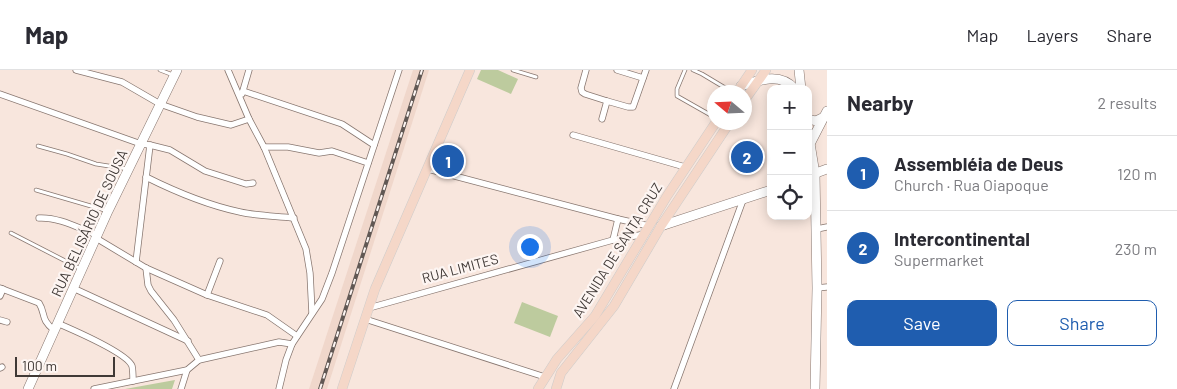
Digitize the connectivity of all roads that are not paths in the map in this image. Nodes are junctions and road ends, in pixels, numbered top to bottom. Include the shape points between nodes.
1 (76, 70) edge
2 (160, 70) edge
3 (228, 70) edge
4 (249, 70) edge
5 (399, 70) edge
6 (470, 70) edge
7 (513, 70) edge
8 (586, 70) edge
9 (617, 70) edge
10 (646, 70) edge
11 (685, 70) edge
12 (693, 70) edge
13 (752, 70) edge
14 (766, 70) edge
15 (799, 70) edge
16 (176, 73) edge
17 (536, 77) dead end
18 (643, 78) junction
19 (759, 81) junction
20 (720, 85) edge
21 (742, 85) edge
22 (749, 85) edge
23 (790, 85) edge
24 (801, 85) edge
25 (752, 90) edge
26 (243, 91) junction
27 (0, 94) edge
28 (240, 99) junction
29 (607, 101) junction
30 (160, 104) junction
31 (707, 113) edge
32 (826, 114) edge
33 (249, 119) junction
34 (602, 119) dead end
35 (812, 120) edge
36 (710, 130) edge
37 (725, 130) edge
38 (573, 135) dead end
39 (812, 140) edge
40 (145, 145) junction
41 (374, 145) junction
42 (38, 146) dead end
43 (264, 147) junction
44 (368, 162) junction
45 (685, 167) junction
46 (428, 169) junction
47 (827, 169) edge
48 (128, 170) junction
49 (812, 175) edge
50 (146, 177) junction
51 (253, 183) dead end
52 (36, 190) dead end
53 (767, 191) edge
54 (743, 200) junction
55 (108, 211) junction
56 (39, 218) dead end
57 (294, 218) junction
58 (618, 219) junction
59 (661, 226) junction
60 (827, 227) edge
61 (816, 229) junction
62 (647, 230) junction
63 (12, 233) dead end
64 (96, 236) junction
65 (613, 240) junction
66 (220, 261) dead end
67 (136, 262) junction
68 (146, 268) junction
69 (82, 269) junction
70 (827, 287) edge
71 (1, 288) edge
72 (73, 288) junction
73 (817, 288) junction
74 (207, 295) junction
75 (0, 296) edge
76 (369, 308) junction
77 (312, 314) junction
78 (365, 320) junction
79 (56, 326) junction
80 (297, 336) junction
81 (188, 341) junction
82 (292, 344) junction
83 (199, 360) junction
84 (187, 370) junction
85 (545, 377) junction
86 (133, 381) junction
87 (28, 389) edge
88 (94, 389) edge
89 (181, 389) edge
90 (278, 389) edge
91 (342, 389) edge
92 (538, 389) edge
93 (556, 389) edge
94 (674, 389) edge
95 (815, 389) edge

1 - 30 street via 129,86
2 - 16 lane
3 - 28 street
4 - 26 street
5 - 41 street
6 - 46 main road
7 - 17 lane
8 - 29 street via 582,92
9 - 18 street
10 - 18 street
11 - 31 lane via 677,96
12 - 20 lane
13 - 21 main road
14 - 19 main road
15 - 24 street
16 - 30 street, RUA BELISÁRIO DE SOUSA
18 - 29 street via 633,106
19 - 22 street
19 - 23 street via 779,79
19 - 25 main road
26 - 28 street
26 - 41 street via 334,121
27 - 40 street
28 - 33 street
29 - 34 street
30 - 33 street via 226,125
30 - 40 street, RUA BELISÁRIO DE SOUSA
32 - 35 street
32 - 39 street
33 - 43 street
36 - 45 main road, AVENIDA DE SANTA CRUZ
37 - 59 main road, AVENIDA DE SANTA CRUZ
38 - 45 street
40 - 48 street, RUA BELISÁRIO DE SOUSA
40 - 50 street
40 - 51 street via 170,150 206,171 246,184
41 - 44 street
42 - 48 lane
43 - 44 street via 288,147 320,153 332,151
43 - 57 street
44 - 77 street via 332,273
45 - 62 main road, AVENIDA DE SANTA CRUZ
46 - 58 street
46 - 76 main road
47 - 49 street
48 - 55 street, RUA BELISÁRIO DE SOUSA
49 - 61 street
50 - 57 street via 219,208
50 - 67 street
52 - 55 lane
53 - 54 street
54 - 59 street
54 - 94 street
55 - 64 street, RUA BELISÁRIO DE SOUSA
56 - 64 street via 62,222
57 - 77 street via 309,262
58 - 62 street
58 - 65 street
59 - 93 main road, AVENIDA DE SANTA CRUZ via 614,306 564,368
60 - 61 street
61 - 73 street
62 - 65 street, RUA LIMITES
62 - 85 main road, AVENIDA DE SANTA CRUZ via 595,316
63 - 69 lane
64 - 67 street
64 - 69 street, RUA BELISÁRIO DE SOUSA
65 - 76 street, RUA LIMITES
66 - 74 street
67 - 68 street
68 - 74 street
68 - 81 street via 151,291
69 - 72 street, RUA BELISÁRIO DE SOUSA
70 - 73 street
71 - 75 street
71 - 79 street via 39,303 46,323
72 - 79 street, RUA BELISÁRIO DE SOUSA
72 - 81 street
73 - 95 street
74 - 80 street via 266,314
76 - 78 main road
77 - 80 street
78 - 85 street
78 - 91 main road
79 - 86 street via 90,338 126,359 132,365
79 - 87 street, RUA BELISÁRIO DE SOUSA
80 - 82 street
81 - 83 street
82 - 83 street via 279,342
82 - 90 street
83 - 84 street
84 - 86 street
84 - 89 street
85 - 92 main road, AVENIDA DE SANTA CRUZ
86 - 88 street

